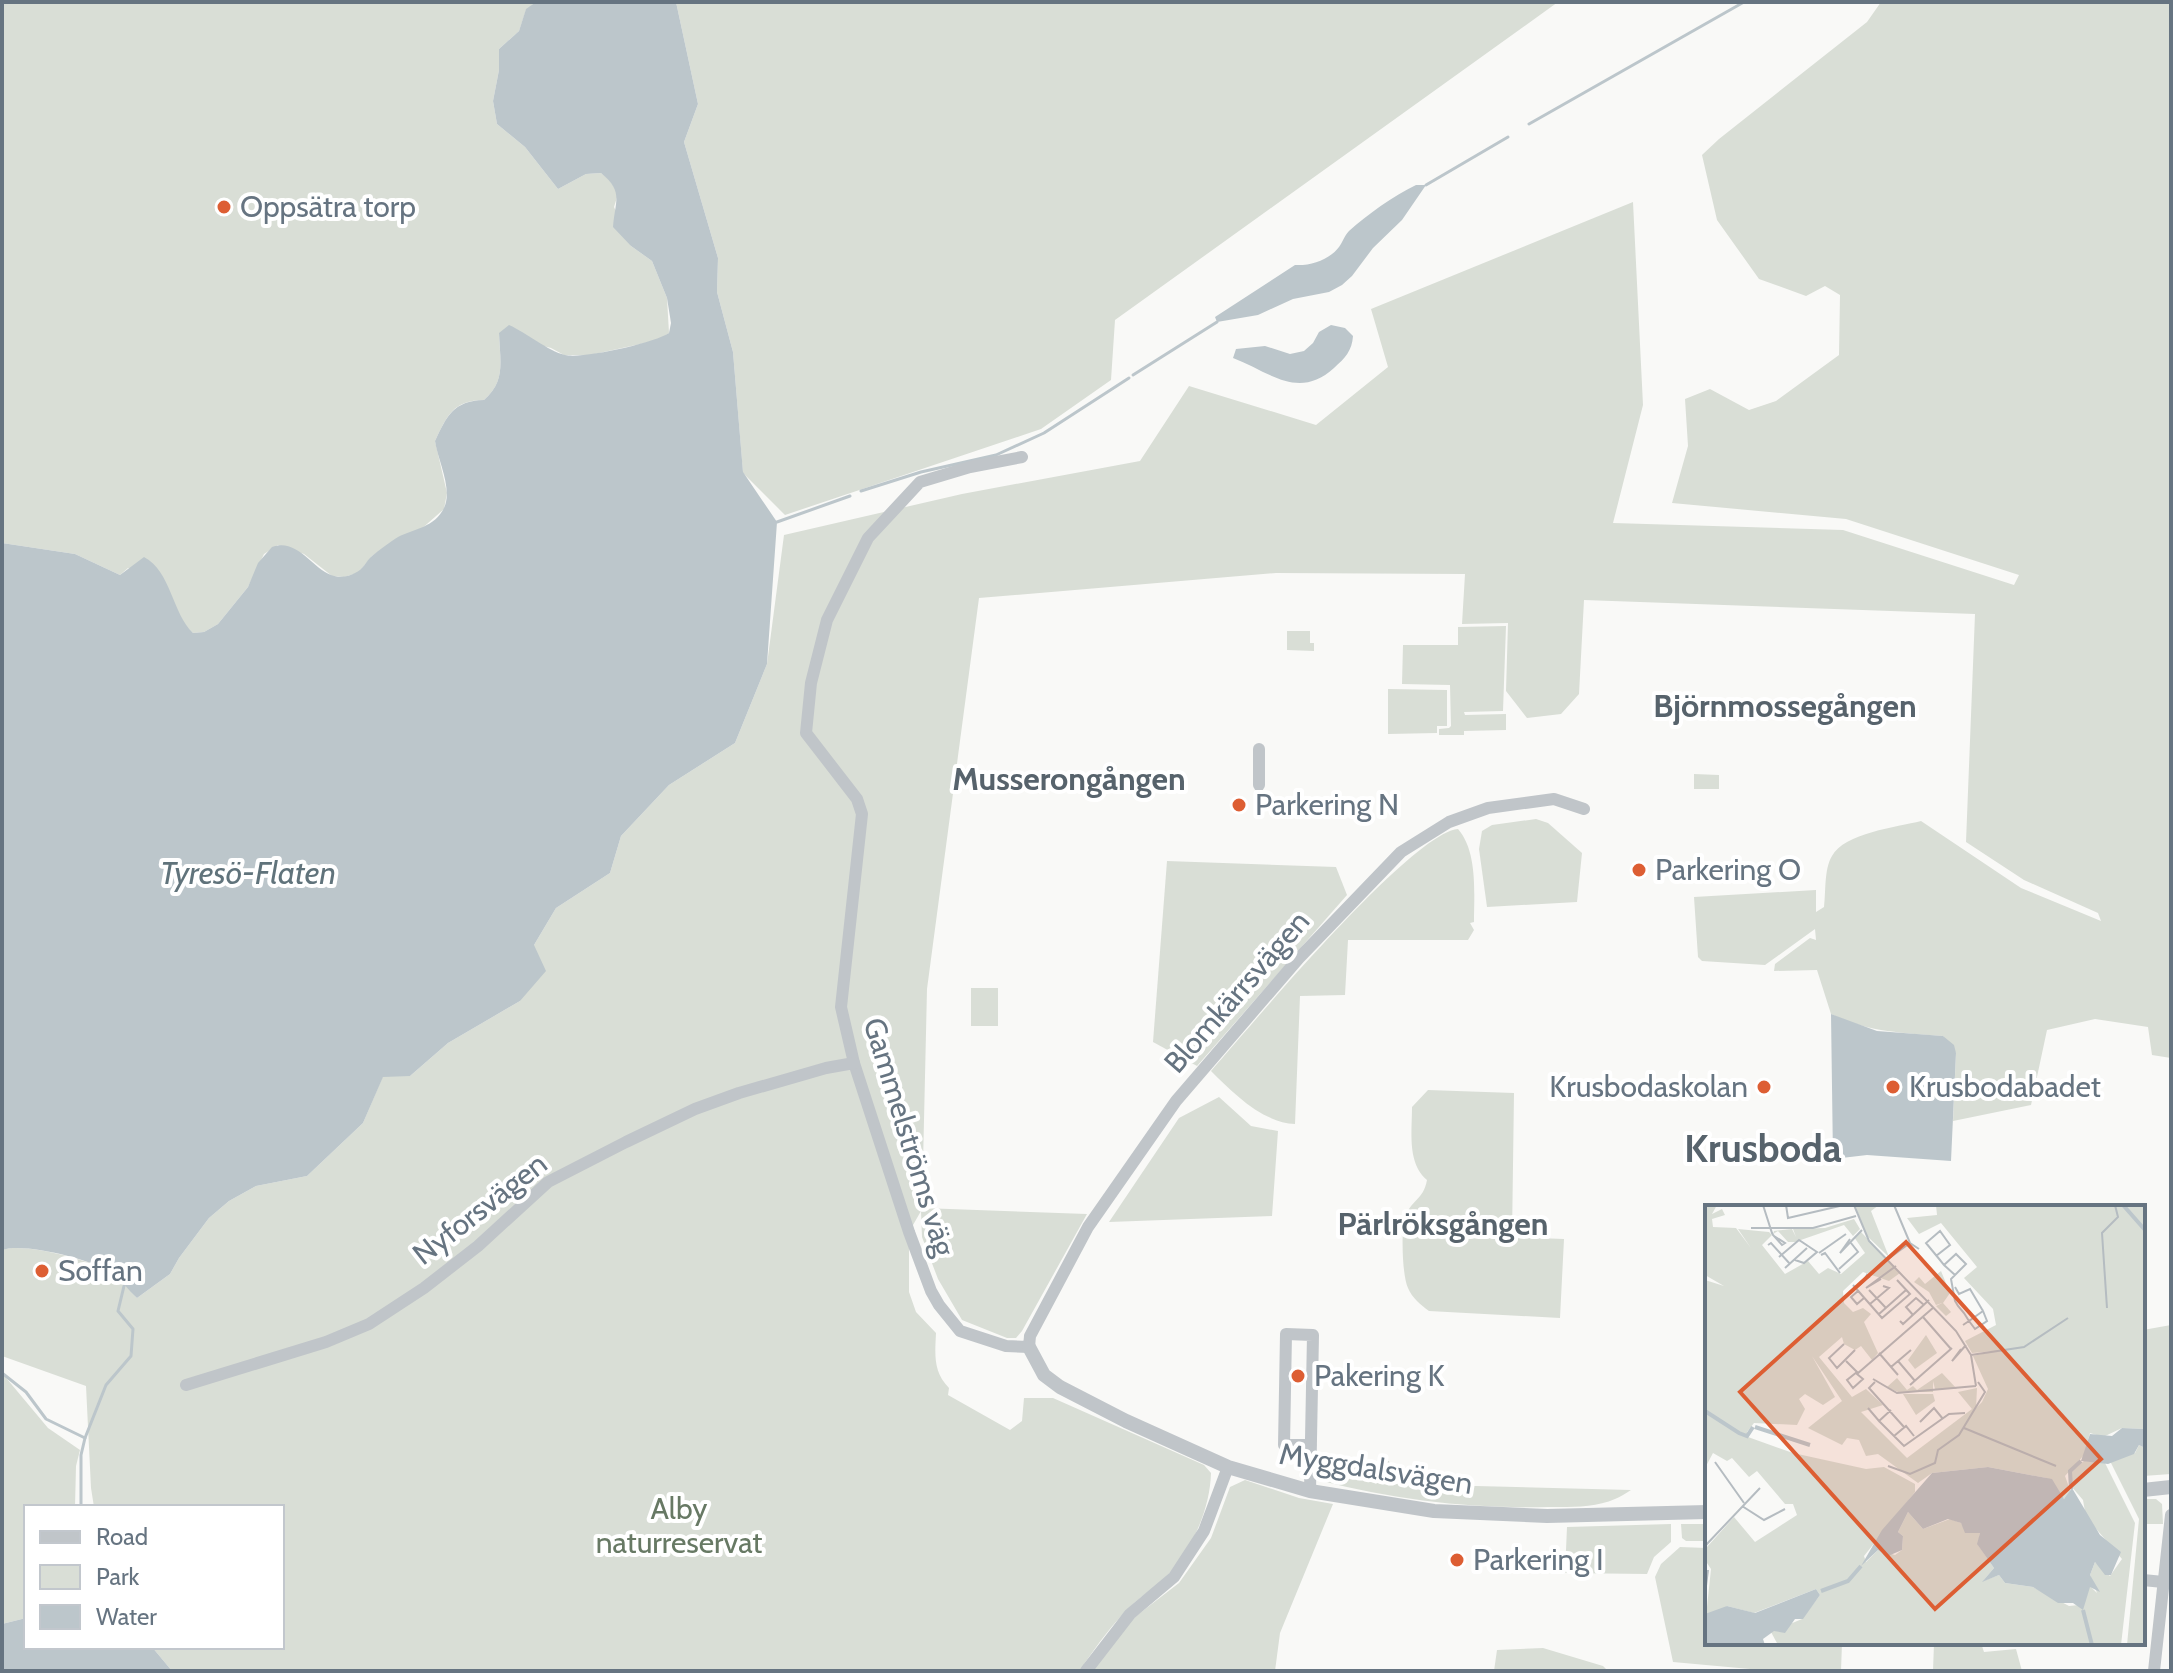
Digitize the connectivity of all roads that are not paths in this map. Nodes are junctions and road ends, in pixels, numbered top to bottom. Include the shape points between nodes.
1 (1022, 457) dead end
2 (1259, 749) dead end
3 (1259, 785) dead end
4 (1584, 809) dead end
5 (854, 1063) junction
6 (1029, 1347) junction
7 (186, 1385) dead end
8 (1311, 1445) junction
9 (1228, 1467) junction
10 (2171, 1487) edge
11 (2145, 1490) edge
12 (1310, 1491) junction
13 (1705, 1512) edge
14 (2171, 1515) edge
15 (2145, 1580) edge
16 (2163, 1582) junction
17 (1086, 1671) edge
18 (2154, 1671) edge

1 - 5 street, Gammelströms väg via 920,482 868,538 827,620 811,683 806,733 857,799 862,814 841,1007
2 - 3 street
4 - 6 street, Blomkärrsvägen via 1554,799 1488,808 1422,837 1382,870 1176,1101 1088,1227
5 - 6 street, Gammelströms väg via 931,1291 960,1331 1006,1346
5 - 7 street, Nyforsvägen via 739,1093 626,1142 548,1182 478,1246 369,1324
6 - 9 street, Myggdalsvägen via 1044,1375 1060,1387
8 - 8 street via 1284,1445 1286,1334 1313,1335
8 - 12 street
9 - 12 street, Myggdalsvägen
9 - 17 street via 1204,1531 1174,1577 1130,1614
10 - 11 street
12 - 13 street, Myggdalsvägen via 1434,1511 1547,1516
14 - 16 street
15 - 16 street
16 - 18 street

